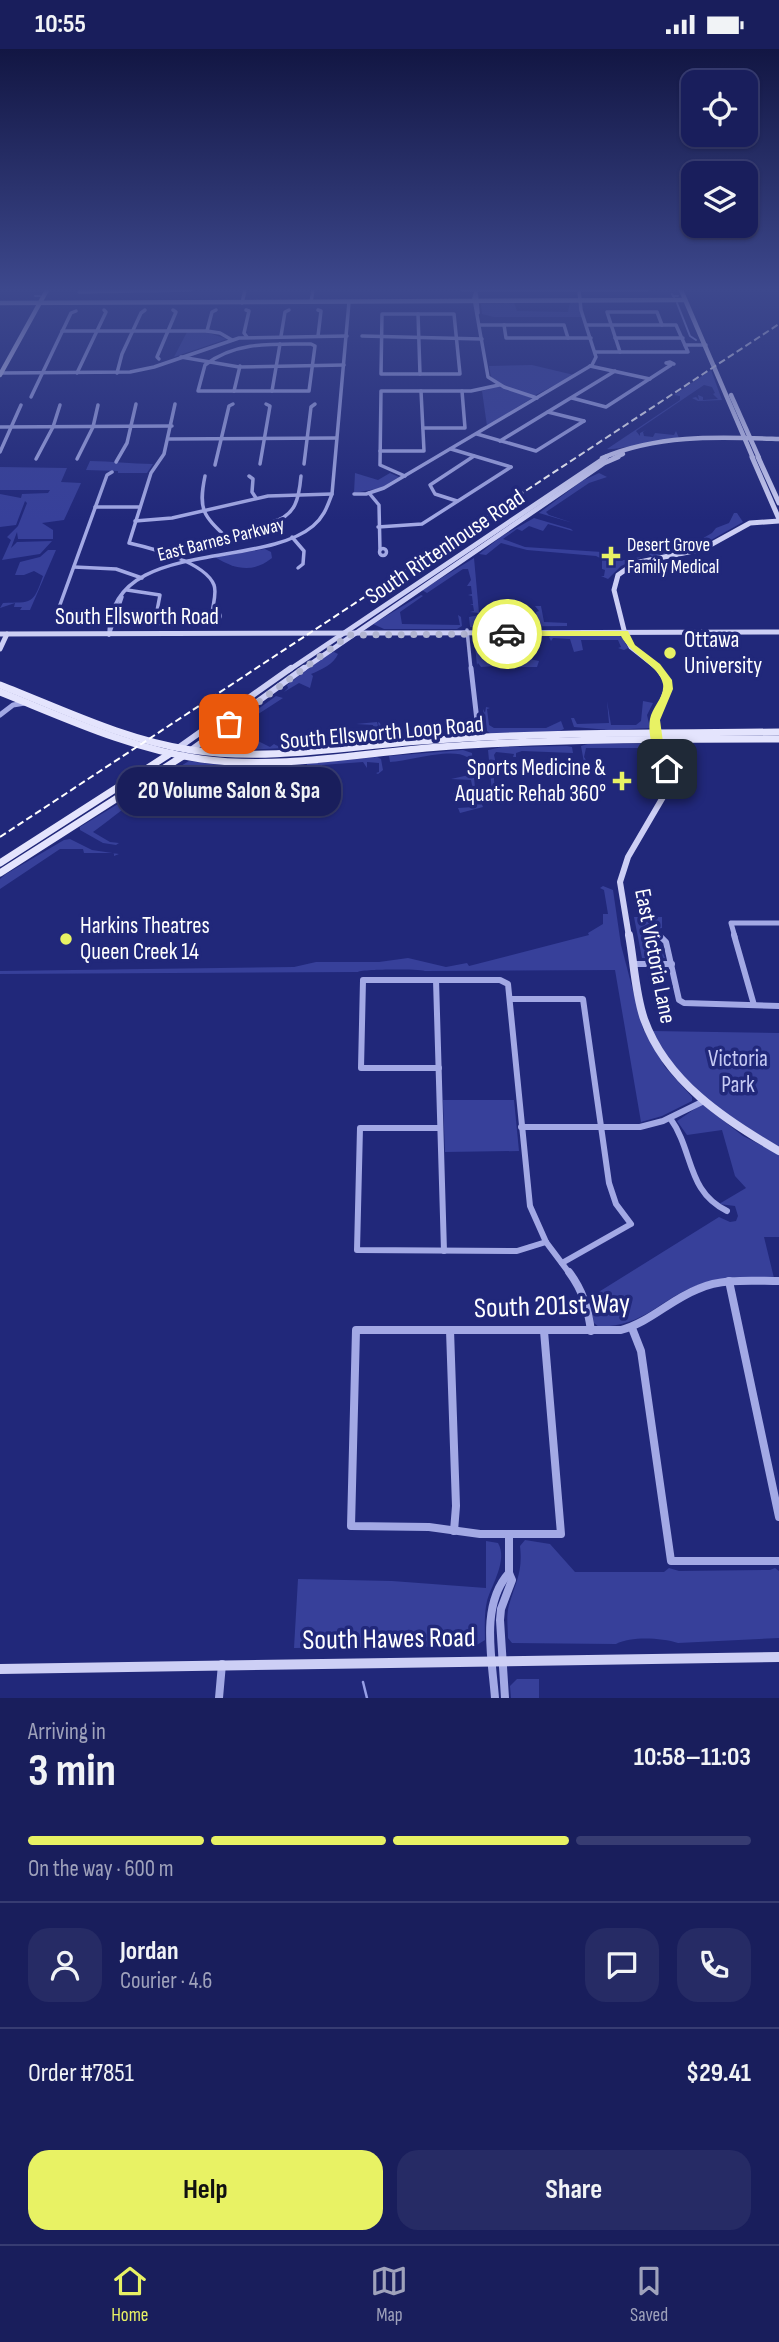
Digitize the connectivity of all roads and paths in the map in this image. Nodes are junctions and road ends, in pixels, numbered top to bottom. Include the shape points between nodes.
1 (240, 366) edge
2 (43, 367) edge
3 (80, 367) edge
4 (119, 367) edge
5 (150, 367) edge
6 (204, 367) edge
7 (276, 367) edge
8 (313, 367) edge
9 (344, 367) edge
10 (381, 367) edge
11 (420, 367) edge
12 (459, 367) edge
13 (485, 367) edge
14 (588, 367) edge
15 (595, 367) edge
16 (668, 367) edge
17 (718, 367) edge
18 (615, 371) junction
19 (40, 373) junction
20 (77, 373) junction
21 (117, 373) junction
22 (1, 374) edge
23 (420, 374) junction
24 (650, 379) junction
25 (499, 385) junction
26 (234, 391) junction
27 (272, 391) junction
28 (421, 391) junction
29 (462, 391) junction
30 (32, 397) dead end
31 (571, 397) junction
32 (537, 398) junction
33 (136, 404) dead end
34 (175, 404) dead end
35 (233, 404) dead end
36 (266, 404) dead end
37 (315, 404) dead end
38 (21, 405) dead end
39 (60, 405) dead end
40 (98, 405) dead end
41 (548, 412) junction
42 (93, 426) junction
43 (132, 426) junction
44 (172, 426) junction
45 (0, 427) edge
46 (13, 427) junction
47 (53, 427) junction
48 (423, 428) junction
49 (477, 434) junction
50 (307, 438) junction
51 (336, 438) junction
52 (169, 439) junction
53 (221, 439) junction
54 (264, 439) junction
55 (684, 439) junction
56 (748, 440) junction
57 (779, 440) edge
58 (500, 441) junction
59 (655, 446) junction
60 (451, 449) junction
61 (380, 451) junction
62 (0, 452) edge
63 (474, 456) junction
64 (36, 459) dead end
65 (77, 459) dead end
66 (116, 462) dead end
67 (260, 464) dead end
68 (304, 464) dead end
69 (215, 465) dead end
70 (595, 467) junction
71 (112, 472) dead end
72 (205, 476) dead end
73 (302, 476) dead end
74 (405, 476) junction
75 (249, 477) dead end
76 (764, 483) junction
77 (771, 486) junction
78 (369, 493) junction
79 (299, 494) junction
80 (332, 494) junction
81 (354, 494) dead end
82 (256, 498) junction
83 (457, 502) junction
84 (779, 503) edge
85 (95, 507) junction
86 (140, 507) junction
87 (201, 511) junction
88 (779, 520) edge
89 (135, 521) junction
90 (272, 522) dead end
91 (378, 527) junction
92 (292, 537) junction
93 (227, 538) dead end
94 (129, 544) joint
95 (471, 545) junction
96 (380, 550) dead end
97 (470, 554) junction
98 (181, 561) junction
99 (74, 567) junction
100 (298, 568) dead end
101 (427, 574) junction
102 (142, 578) junction
103 (127, 590) junction
104 (415, 591) junction
105 (122, 597) joint
106 (58, 613) dead end
107 (212, 613) dead end
108 (156, 616) dead end
109 (370, 621) junction
110 (779, 630) edge
111 (392, 631) junction
112 (624, 631) junction
113 (467, 632) junction
114 (346, 633) junction
115 (3, 634) edge
116 (274, 634) junction
117 (108, 635) junction
118 (315, 635) junction
119 (322, 645) junction
120 (0, 649) edge
121 (0, 685) edge
122 (0, 692) edge
123 (13, 701) junction
124 (0, 715) edge
125 (779, 732) edge
126 (659, 738) junction
127 (779, 739) edge
128 (479, 741) junction
129 (391, 743) junction
130 (348, 747) junction
131 (178, 748) junction
132 (191, 750) junction
133 (170, 754) junction
134 (340, 755) junction
135 (182, 756) junction
136 (300, 759) junction
137 (63, 828) junction
138 (0, 863) edge
139 (0, 873) edge
140 (779, 923) edge
141 (661, 937) dead end
142 (634, 964) junction
143 (672, 964) junction
144 (436, 980) junction
145 (510, 999) junction
146 (754, 1005) junction
147 (779, 1006) edge
148 (439, 1068) junction
149 (704, 1101) junction
150 (670, 1118) junction
151 (521, 1127) junction
152 (440, 1128) junction
153 (601, 1128) junction
154 (779, 1151) edge
155 (727, 1211) dead end
156 (546, 1242) junction
157 (444, 1251) junction
158 (562, 1263) junction
159 (729, 1281) junction
160 (779, 1281) edge
161 (632, 1328) junction
162 (356, 1330) joint
163 (450, 1330) junction
164 (544, 1331) junction
165 (591, 1331) junction
166 (779, 1517) edge
167 (351, 1526) joint
168 (454, 1531) junction
169 (509, 1534) junction
170 (561, 1534) joint
171 (671, 1561) joint
172 (779, 1561) edge
173 (779, 1657) edge
174 (498, 1662) junction
175 (222, 1664) junction
176 (0, 1669) edge
177 (219, 1698) edge
178 (495, 1698) edge
179 (505, 1698) edge

1 - 26 street
2 - 19 street
3 - 20 street
4 - 21 street
5 - 21 street
6 - 26 street via 198,391
7 - 27 street
8 - 27 street via 309,391
9 - 51 street, East Barnes Parkway
10 - 23 street via 381,374
11 - 23 street
12 - 23 street via 460,374
13 - 25 street
14 - 32 street
15 - 18 street
16 - 24 street
17 - 56 main road
18 - 24 street
18 - 31 street
19 - 20 street
19 - 22 street
19 - 30 street
20 - 21 street
24 - 31 street via 607,407
25 - 29 street
25 - 32 street
26 - 27 street
28 - 29 street
28 - 48 street
28 - 61 street via 381,391
29 - 48 street via 465,428
31 - 41 street
32 - 49 street
33 - 43 street
34 - 44 street
35 - 53 street
36 - 54 street via 270,406
37 - 50 street
38 - 46 street
39 - 47 street
40 - 42 street
41 - 58 street
41 - 58 street via 584,421 536,451
42 - 43 street
42 - 47 street
42 - 65 street
43 - 44 street
43 - 66 street
44 - 52 street
45 - 46 street
46 - 47 street
46 - 62 street
47 - 64 street
48 - 61 street via 424,451
49 - 58 street
49 - 60 street
50 - 51 street
50 - 54 street
50 - 68 street
51 - 80 street, East Barnes Parkway
52 - 53 street
52 - 86 street
53 - 54 street
53 - 69 street
54 - 67 street
55 - 56 main road
55 - 59 main road
55 - 70 main road via 637,445 604,457 591,467
56 - 57 main road
56 - 59 main road
56 - 76 main road
56 - 77 main road
59 - 70 main road
60 - 63 street
60 - 74 street
61 - 74 street via 383,468
63 - 83 street via 430,485 435,494
63 - 83 street via 511,467
70 - 95 main road, South Rittenhouse Road
70 - 97 main road, South Rittenhouse Road
71 - 85 street
72 - 87 street
73 - 79 street
74 - 78 street
75 - 82 street
76 - 77 main road
76 - 88 main road
77 - 84 main road
78 - 81 street
78 - 91 street via 379,505
79 - 80 street
79 - 82 street
79 - 90 street via 291,514
80 - 92 street, East Barnes Parkway via 321,519
82 - 87 street
83 - 91 street via 415,526
85 - 86 street
85 - 99 street
86 - 89 street
87 - 89 street
87 - 93 street
88 - 112 main road via 750,524 700,549 649,559 623,571 614,587
89 - 94 street
91 - 96 street
92 - 98 street, East Barnes Parkway
92 - 100 street via 305,551
94 - 98 street
95 - 97 main road
95 - 101 main road, South Rittenhouse Road
97 - 104 main road, South Rittenhouse Road
98 - 102 street, East Barnes Parkway
98 - 107 street via 211,580 215,591
99 - 102 street via 116,569
99 - 106 street
101 - 104 main road
101 - 114 main road, South Rittenhouse Road
102 - 103 street, East Barnes Parkway
103 - 105 street, East Barnes Parkway
103 - 108 street via 160,595
104 - 109 main road, South Rittenhouse Road
105 - 117 street, East Barnes Parkway
109 - 111 main road via 373,628
109 - 114 main road, South Rittenhouse Road
110 - 112 main road, South Ellsworth Road
111 - 113 main road, South Ellsworth Road
111 - 114 main road, South Ellsworth Road
112 - 113 main road, South Ellsworth Road
112 - 126 main road via 631,647 657,666 667,680 668,692 655,716
113 - 114 main road, South Ellsworth Road
113 - 128 street
114 - 116 main road, South Ellsworth Road
114 - 118 main road, South Ellsworth Road
114 - 119 main road, South Rittenhouse Road
114 - 132 main road, South Rittenhouse Road
115 - 117 main road, South Ellsworth Road
115 - 120 main road
116 - 117 main road, South Ellsworth Road
116 - 118 main road, South Ellsworth Road
118 - 119 main road
119 - 131 main road, South Rittenhouse Road
121 - 131 main road, South Ellsworth Loop Road
122 - 123 main road, South Ellsworth Loop Road
123 - 124 street
123 - 133 main road, South Ellsworth Loop Road
125 - 126 main road, South Ellsworth Loop Road
126 - 127 main road, South Ellsworth Loop Road
126 - 128 main road, South Ellsworth Loop Road
126 - 142 main road, East Victoria Lane via 661,764 667,769 665,797 621,873
128 - 129 main road, South Ellsworth Loop Road
128 - 134 main road, South Ellsworth Loop Road
129 - 130 main road, South Ellsworth Loop Road
129 - 134 main road
130 - 132 main road, South Ellsworth Loop Road via 255,754
130 - 136 main road
131 - 132 main road, South Ellsworth Loop Road
131 - 133 main road, South Rittenhouse Road
132 - 135 main road, South Rittenhouse Road
133 - 135 main road, South Ellsworth Loop Road
133 - 137 main road, South Rittenhouse Road
134 - 136 main road, South Ellsworth Loop Road
135 - 136 main road, South Ellsworth Loop Road via 238,762
135 - 137 main road, South Rittenhouse Road
137 - 138 main road, South Rittenhouse Road
137 - 139 main road, South Rittenhouse Road
140 - 146 street via 732,923
141 - 143 street
142 - 143 street
142 - 149 main road, East Victoria Lane via 643,1016 653,1042
143 - 146 street via 679,1000 684,1003
144 - 145 street via 506,982
144 - 148 street
144 - 148 street via 363,980 361,1068
145 - 151 street
145 - 153 street via 583,999
146 - 147 street
148 - 152 street
149 - 150 street
149 - 154 main road, East Victoria Lane via 733,1125
150 - 153 street via 640,1127
150 - 155 street via 681,1132 696,1185 718,1209
151 - 153 street
151 - 156 street via 527,1197
152 - 157 street
152 - 157 street via 360,1128 357,1250
153 - 158 street via 610,1191 631,1224
156 - 157 street via 517,1251
156 - 158 street
158 - 165 street via 584,1294
159 - 160 street, South 201st Way
159 - 161 street, South 201st Way via 697,1289
159 - 166 street
161 - 165 street, South 201st Way
161 - 171 street via 641,1351
162 - 163 street, South 201st Way
162 - 167 street
163 - 164 street, South 201st Way
163 - 168 street
164 - 165 street, South 201st Way
164 - 170 street
167 - 168 street
168 - 169 street
169 - 170 street
169 - 174 street via 512,1580 501,1609
171 - 172 street
173 - 174 main road, South Hawes Road
174 - 175 main road, South Hawes Road
174 - 178 street
174 - 179 street
175 - 176 main road, South Hawes Road
175 - 177 street

